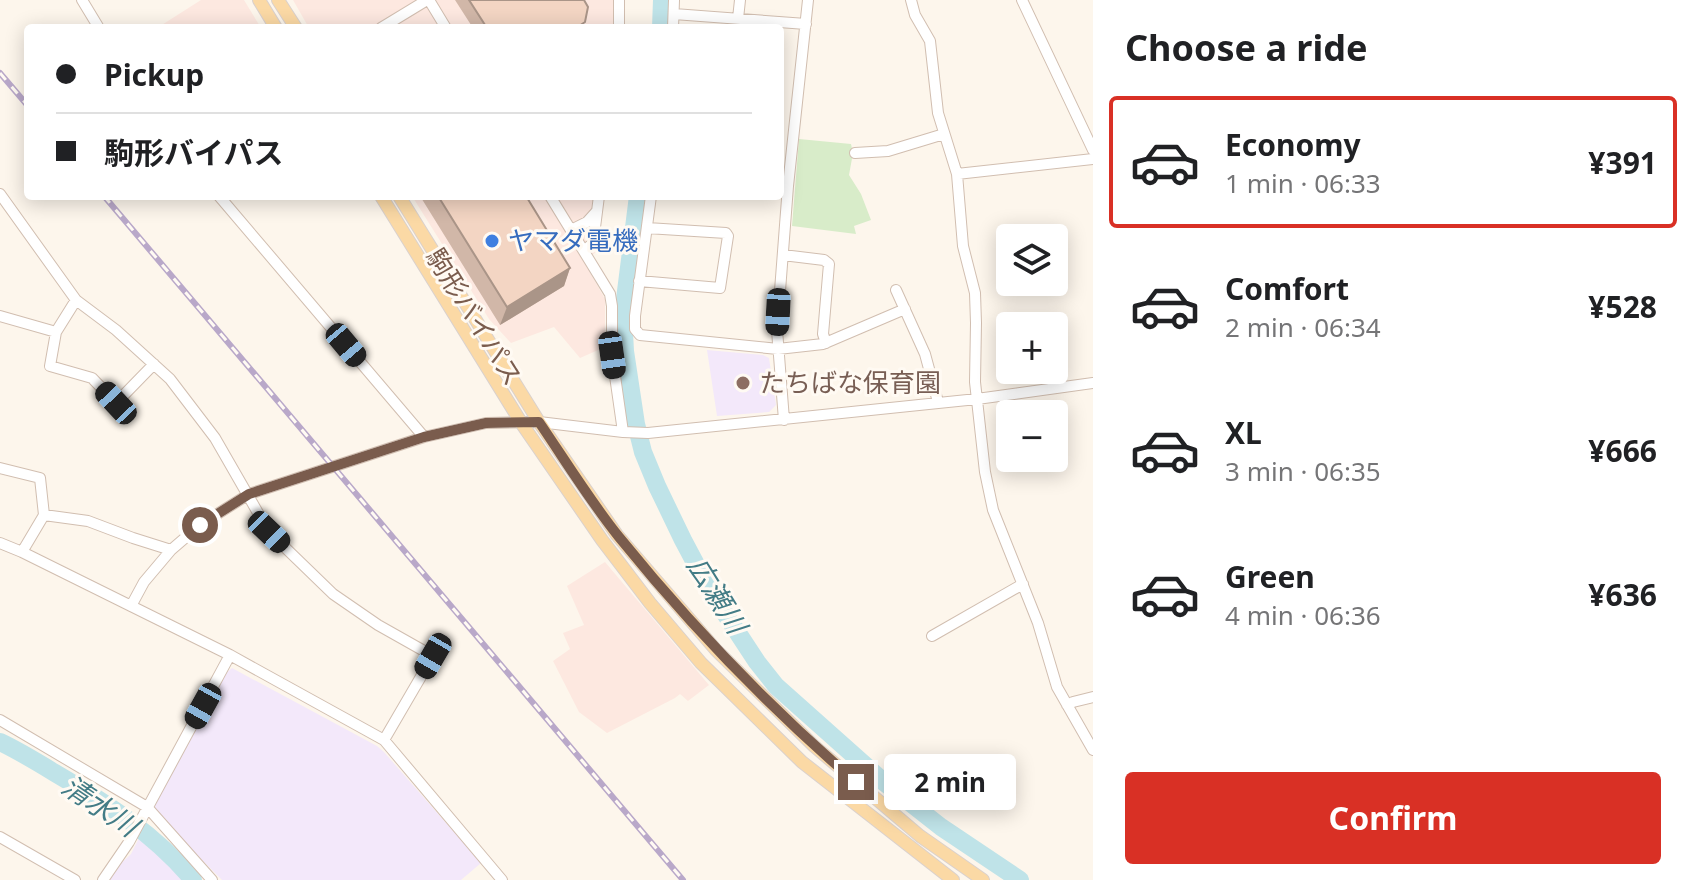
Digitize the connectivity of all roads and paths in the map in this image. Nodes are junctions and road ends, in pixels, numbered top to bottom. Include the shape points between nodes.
1 (82, 0) edge
2 (259, 0) edge
3 (278, 0) edge
4 (428, 0) edge
5 (619, 0) edge
6 (674, 0) edge
7 (740, 0) edge
8 (808, 0) edge
9 (911, 0) edge
10 (1022, 0) edge
11 (674, 14) junction
12 (738, 23) edge
13 (97, 24) edge
14 (274, 24) edge
15 (293, 24) edge
16 (388, 24) edge
17 (443, 24) edge
18 (619, 24) edge
19 (673, 24) edge
20 (806, 24) junction
21 (944, 134) junction
22 (1093, 150) edge
23 (855, 153) dead end
24 (1093, 159) edge
25 (957, 174) junction
26 (784, 185) edge
27 (0, 194) edge
28 (222, 200) edge
29 (383, 200) edge
30 (401, 200) edge
31 (552, 200) edge
32 (598, 200) edge
33 (650, 200) edge
34 (784, 200) edge
35 (597, 210) junction
36 (647, 228) junction
37 (571, 230) junction
38 (584, 251) junction
39 (783, 255) junction
40 (639, 281) junction
41 (896, 290) dead end
42 (76, 300) junction
43 (905, 309) junction
44 (0, 316) edge
45 (56, 332) junction
46 (826, 343) junction
47 (778, 349) junction
48 (154, 364) junction
49 (1093, 383) edge
50 (977, 399) junction
51 (938, 402) junction
52 (784, 420) junction
53 (539, 422) junction
54 (522, 424) junction
55 (626, 432) junction
56 (424, 437) junction
57 (0, 468) edge
58 (249, 494) junction
59 (44, 515) junction
60 (0, 543) edge
61 (171, 550) junction
62 (22, 552) junction
63 (1023, 584) junction
64 (131, 606) junction
65 (932, 636) dead end
66 (230, 655) junction
67 (1093, 697) edge
68 (1067, 705) junction
69 (0, 720) edge
70 (384, 740) junction
71 (1093, 750) edge
72 (147, 807) junction
73 (0, 837) edge
74 (75, 880) edge
75 (103, 880) edge
76 (212, 880) edge
77 (502, 880) edge
78 (953, 880) edge
79 (983, 880) edge

1 - 13 street
2 - 14 main road
3 - 15 main road
4 - 16 street
4 - 17 street
5 - 18 street
6 - 11 street
7 - 12 street
8 - 20 street
9 - 21 street via 930,41
10 - 22 street
11 - 12 street
11 - 19 street
12 - 20 street
20 - 26 street
21 - 23 street via 888,151
21 - 25 street
24 - 25 street
25 - 50 street via 963,246 975,293
27 - 42 street
28 - 56 street
29 - 54 main road, 駒形バイパス
30 - 53 main road, 駒形バイパス
31 - 37 street
32 - 35 street
33 - 36 street
34 - 39 street
35 - 37 street
35 - 38 street via 593,243
36 - 40 street
36 - 40 street via 728,236 720,288
37 - 38 street
38 - 55 street via 610,294 612,355
39 - 46 street via 829,264
39 - 47 street
40 - 47 street via 635,329 640,335
41 - 43 street
42 - 45 street
42 - 48 street
43 - 46 street
43 - 51 street
44 - 45 street
45 - 48 street via 50,366 92,378 116,403
46 - 47 street
47 - 52 street
48 - 58 street via 215,438
49 - 50 street
50 - 51 street
50 - 63 street via 993,510
51 - 52 street
52 - 55 street
53 - 54 street
53 - 55 street
53 - 79 main road, 駒形バイパス via 617,535 716,650 814,746 920,836
54 - 56 street via 486,423
54 - 78 main road, 駒形バイパス via 602,540 701,663 802,762
56 - 58 street
57 - 59 street via 40,478
58 - 61 street
58 - 70 street via 269,532 333,594 433,656
59 - 61 street via 88,521
59 - 62 street
60 - 62 street
61 - 64 street
62 - 64 street
63 - 65 street
63 - 68 street
64 - 66 street
66 - 70 street
66 - 72 street
67 - 68 street
68 - 71 street
69 - 72 street
70 - 77 street
72 - 75 street
72 - 76 street
73 - 74 street

